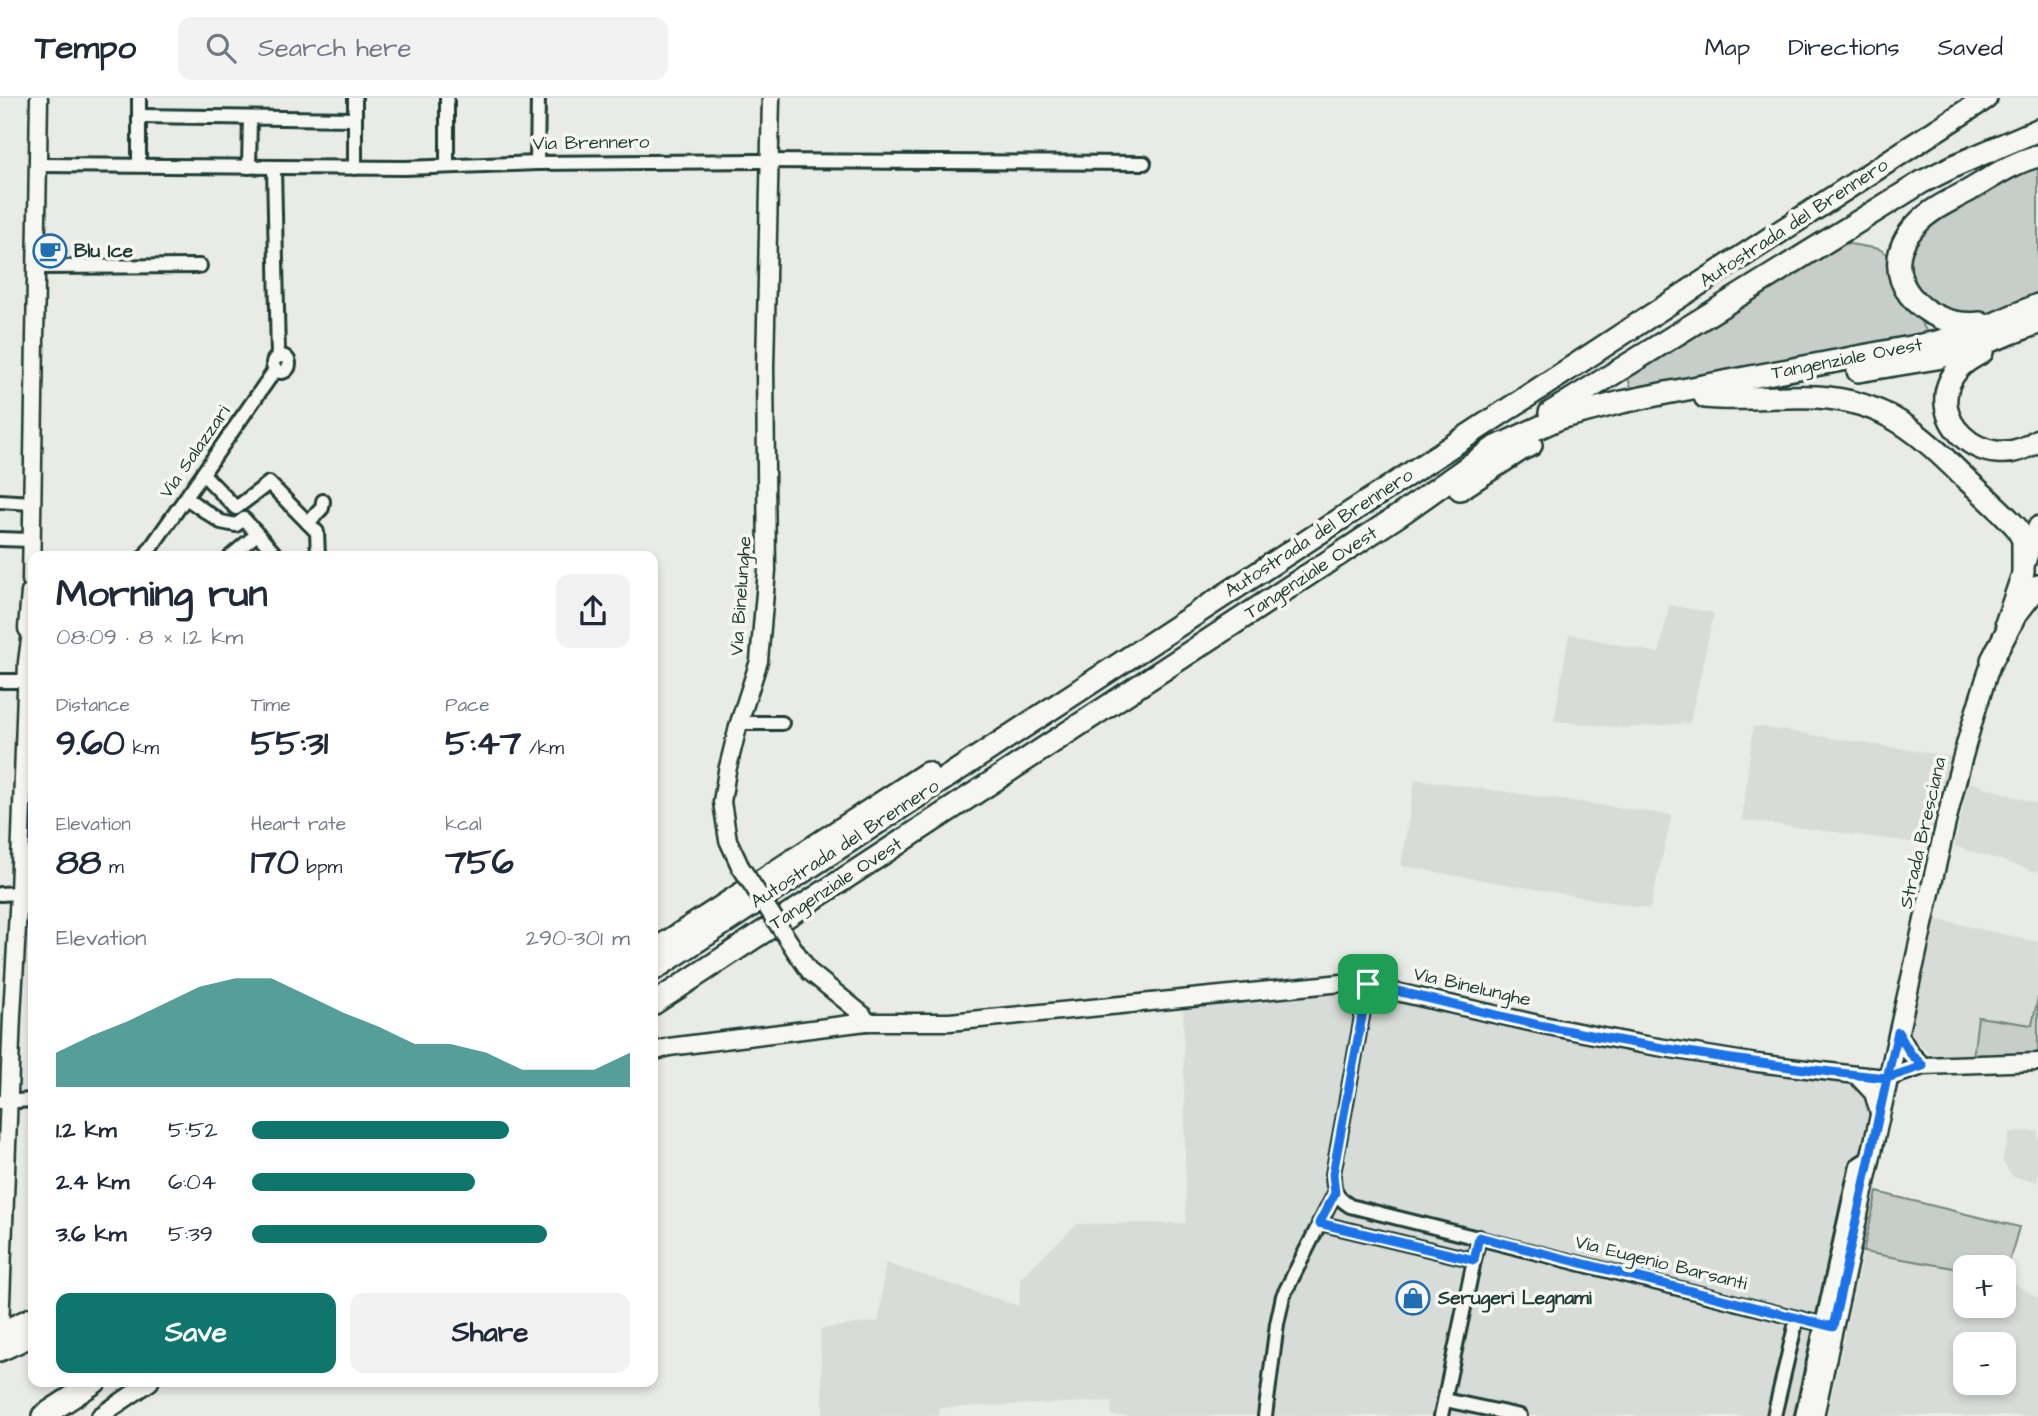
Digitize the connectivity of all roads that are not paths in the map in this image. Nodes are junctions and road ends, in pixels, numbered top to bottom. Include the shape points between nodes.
1 (39, 98) edge
2 (139, 98) edge
3 (355, 98) edge
4 (447, 98) edge
5 (538, 98) edge
6 (771, 98) edge
7 (1960, 98) edge
8 (1986, 98) edge
9 (139, 116) junction
10 (250, 118) junction
11 (355, 119) junction
12 (2038, 130) edge
13 (2038, 156) edge
14 (769, 161) junction
15 (537, 163) junction
16 (1143, 163) dead end
17 (38, 165) junction
18 (139, 165) junction
19 (447, 166) junction
20 (249, 167) junction
21 (274, 167) junction
22 (355, 168) junction
23 (200, 266) dead end
24 (36, 267) junction
25 (2038, 304) edge
26 (2038, 323) edge
27 (1704, 397) junction
28 (2038, 440) edge
29 (1494, 448) junction
30 (203, 474) junction
31 (186, 498) junction
32 (0, 501) edge
33 (323, 501) dead end
34 (31, 503) junction
35 (240, 514) junction
36 (308, 523) junction
37 (2038, 526) edge
38 (257, 534) junction
39 (0, 539) edge
40 (32, 547) edge
41 (149, 551) edge
42 (237, 551) edge
43 (272, 551) edge
44 (318, 551) edge
45 (2030, 579) edge
46 (28, 630) edge
47 (28, 654) edge
48 (1992, 660) joint
49 (27, 662) junction
50 (0, 681) edge
51 (26, 681) junction
52 (739, 723) junction
53 (782, 723) dead end
54 (28, 770) edge
55 (19, 893) junction
56 (0, 894) edge
57 (658, 948) edge
58 (658, 967) edge
59 (1368, 984) junction
60 (658, 1001) edge
61 (658, 1014) edge
62 (6, 1015) edge
63 (866, 1022) junction
64 (1898, 1032) junction
65 (658, 1050) edge
66 (2038, 1062) edge
67 (1923, 1066) junction
68 (1856, 1075) junction
69 (1887, 1078) junction
70 (28, 1100) edge
71 (5, 1102) edge
72 (1880, 1116) junction
73 (1335, 1193) junction
74 (1319, 1223) junction
75 (1479, 1237) junction
76 (1474, 1260) junction
77 (1797, 1318) junction
78 (1828, 1326) junction
79 (28, 1328) edge
80 (0, 1330) edge
81 (28, 1330) edge
82 (0, 1350) edge
83 (68, 1387) edge
84 (87, 1387) edge
85 (143, 1387) edge
86 (1445, 1400) junction
87 (25, 1416) edge
88 (43, 1416) edge
89 (100, 1416) edge
90 (1265, 1416) edge
91 (1441, 1416) edge
92 (1520, 1416) edge
93 (1774, 1416) edge
94 (1802, 1416) edge
95 (1814, 1416) edge

1 - 17 street
2 - 9 street
3 - 11 street
4 - 19 street
5 - 15 street
6 - 14 street, Via Binelunghe
7 - 57 highway, Autostrada del Brennero
8 - 58 highway, Autostrada del Brennero
9 - 10 street
9 - 18 street
10 - 11 street
10 - 20 street
11 - 22 street
12 - 29 highway via 1922,182
13 - 25 highway via 1931,212 1908,234 1899,260 1910,298 1925,312 1944,319 1979,323
14 - 15 street, Via Brennero
14 - 16 street, Via Brennero
14 - 52 street, Via Binelunghe via 766,570 759,661
15 - 19 street, Via Brennero
17 - 18 street, Via Brennero
17 - 24 street
18 - 20 street, Via Brennero
19 - 22 street, Via Brennero
20 - 21 street, Via Brennero
21 - 22 street, Via Brennero
21 - 30 street, Via Salazzari via 289,357 273,364 275,370
23 - 24 street
24 - 34 street
25 - 29 highway, Tangenziale Ovest via 1937,342 1560,418
26 - 27 highway, Tangenziale Ovest via 1937,358
26 - 28 highway via 1969,359 1955,373 1947,397 1954,426 1969,443 2009,453
27 - 45 highway via 1820,397 1864,406 1906,424 2017,528
27 - 61 highway, Tangenziale Ovest via 1564,431 1522,449
29 - 60 highway, Tangenziale Ovest via 1401,514
30 - 31 street, Via Salazzari
30 - 35 street
31 - 35 street via 221,522 236,524
31 - 41 street, Via Salazzari
32 - 34 street
33 - 36 street via 323,508
34 - 40 street
35 - 36 street via 269,483
35 - 38 street
36 - 44 street via 317,532
37 - 45 main road
38 - 42 street
38 - 43 street
39 - 40 street
45 - 48 highway
46 - 49 street
47 - 49 street
48 - 64 main road, Strada Bresciana via 1960,763
49 - 51 street
50 - 51 street
51 - 54 street
52 - 53 street
52 - 63 street, Via Binelunghe, bridge via 722,802 729,840 740,866 810,972
54 - 55 street via 22,804
55 - 56 street
55 - 62 street
59 - 63 street, Via Binelunghe via 950,1022
59 - 68 street, Via Binelunghe via 1640,1044
59 - 73 street via 1333,1174
62 - 71 street
63 - 65 street, Via Binelunghe
64 - 67 street
64 - 69 main road, Strada Bresciana
66 - 67 street
67 - 69 street
68 - 69 street, Via Binelunghe
68 - 72 street via 1873,1093
69 - 72 main road, Strada Bresciana
70 - 71 street
71 - 80 street
72 - 78 main road, Strada Bresciana via 1858,1186
73 - 74 street
73 - 75 street, Via Eugenio Barsanti via 1350,1206
74 - 76 street
74 - 90 street via 1283,1296
75 - 76 street
75 - 77 street, Via Eugenio Barsanti
76 - 86 street
77 - 78 street, Via Eugenio Barsanti
77 - 93 street
78 - 94 street, Strada Bresciana
78 - 95 main road, Strada Bresciana
79 - 80 highway
81 - 82 highway
83 - 87 highway
84 - 88 highway
85 - 89 street
86 - 91 street
86 - 92 street

